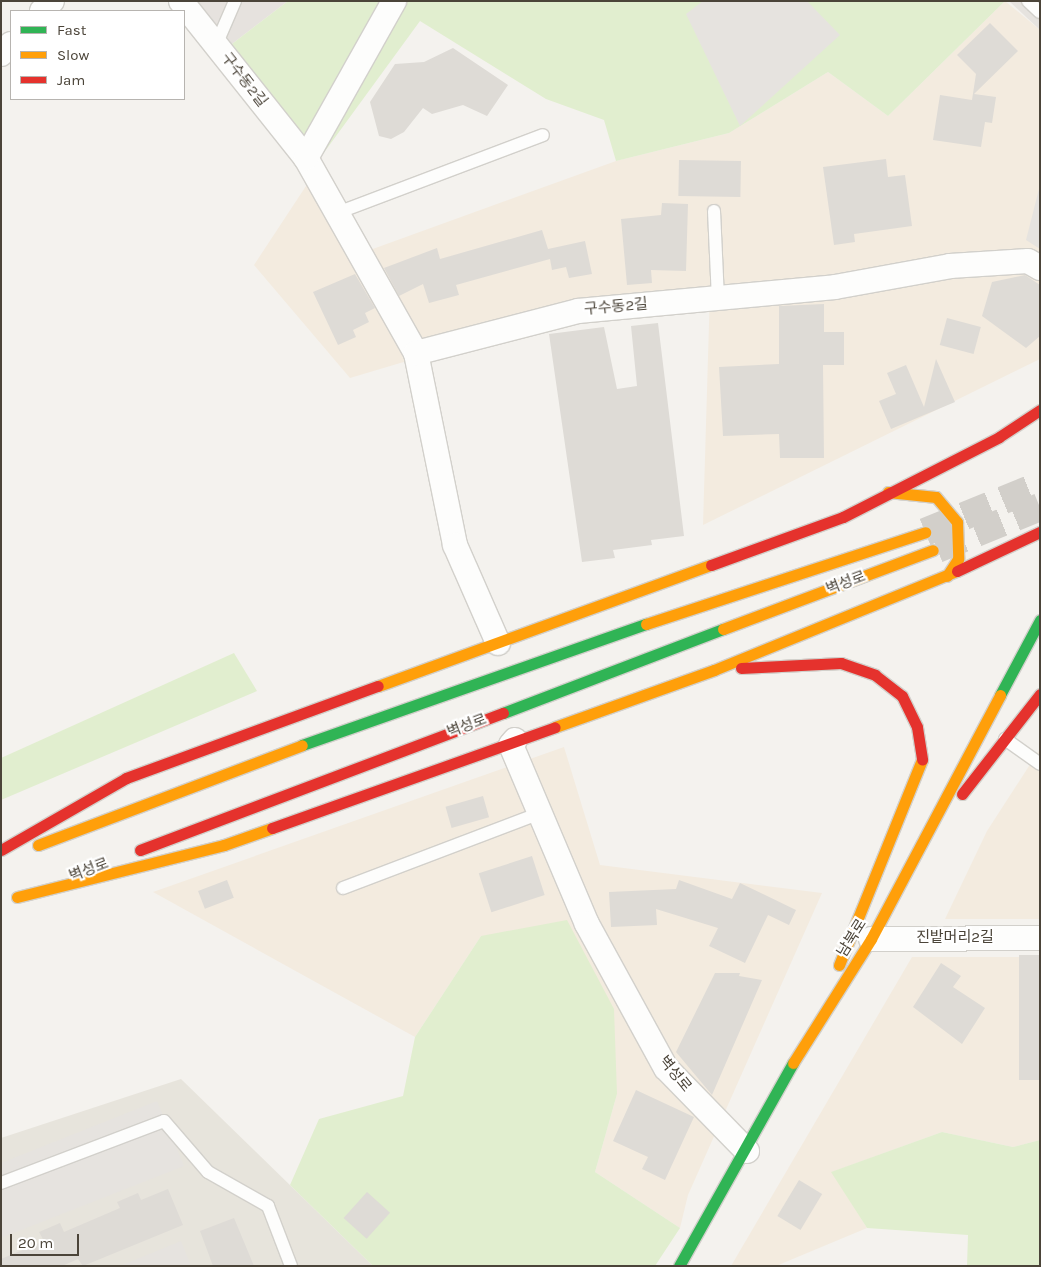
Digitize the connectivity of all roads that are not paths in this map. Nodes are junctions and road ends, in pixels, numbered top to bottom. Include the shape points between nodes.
1 (52, 1) edge
2 (181, 1) edge
3 (235, 1) edge
4 (1028, 1) edge
5 (396, 2) edge
6 (43, 10) edge
7 (1040, 12) edge
8 (10, 45) edge
9 (216, 45) junction
10 (1, 54) edge
11 (543, 134) dead end
12 (306, 158) junction
13 (714, 211) dead end
14 (337, 213) junction
15 (1040, 268) edge
16 (718, 298) junction
17 (416, 353) junction
18 (1040, 410) edge
19 (888, 492) junction
20 (925, 532) tunnel mouth
21 (1040, 532) edge
22 (933, 550) tunnel mouth
23 (947, 576) junction
24 (1040, 620) edge
25 (498, 643) junction
26 (714, 670) junction
27 (1040, 694) edge
28 (1005, 739) junction
29 (516, 740) junction
30 (1040, 764) edge
31 (540, 813) junction
32 (1, 850) edge
33 (916, 853) junction
34 (1, 859) edge
35 (343, 888) dead end
36 (17, 897) junction
37 (1, 902) edge
38 (1040, 938) edge
39 (870, 939) junction
40 (816, 1021) junction
41 (747, 1151) junction
42 (1, 1183) edge
43 (291, 1266) edge
44 (679, 1266) edge

1 - 6 street
2 - 9 street, 구수동2길
3 - 9 lane
4 - 7 lane
5 - 12 street
8 - 10 street
9 - 12 street, 구수동2길
11 - 14 lane
12 - 14 street, 구수동2길
13 - 16 lane
14 - 17 street, 구수동2길
15 - 16 street, 구수동2길 via 1028,261 950,266 835,287
16 - 17 street, 구수동2길 via 578,311
17 - 25 street via 455,545
18 - 19 main road via 999,438
19 - 23 main road via 936,497 957,522 958,559
19 - 25 main road via 843,517
20 - 34 main road, 벽성로 via 620,632 256,761
21 - 23 main road
22 - 36 main road, 벽성로
23 - 26 main road
24 - 33 main road, 남북로
25 - 32 main road via 126,778
26 - 29 main road
26 - 40 main road via 841,663 876,674 895,691 917,727 922,760
27 - 28 main road
28 - 30 lane
28 - 33 main road
29 - 31 street, 벽성로 via 511,745
29 - 36 main road via 224,844
31 - 35 lane
31 - 41 street, 벽성로 via 587,924 666,1068
33 - 39 main road, 남북로
36 - 37 main road, 벽성로
38 - 39 street, 진밭머리2길
39 - 40 main road, 남북로
40 - 41 main road, 남북로
41 - 44 main road, 남북로
42 - 43 lane via 164,1121 208,1172 268,1206

